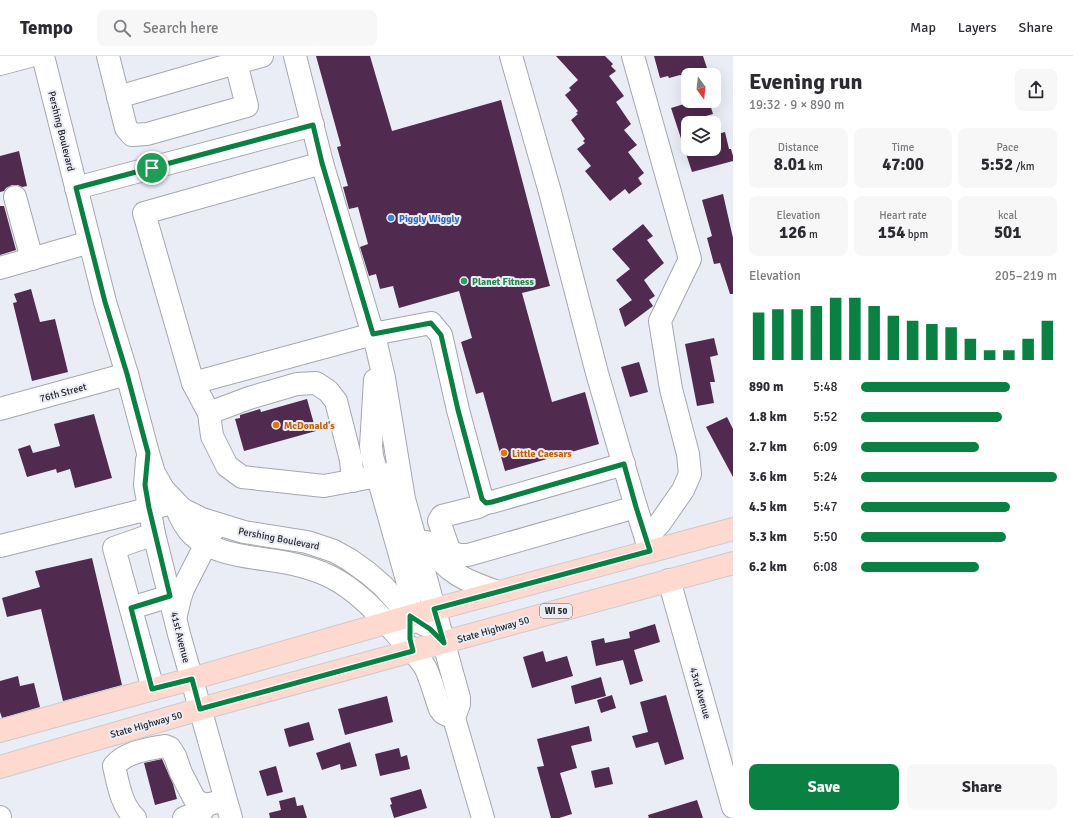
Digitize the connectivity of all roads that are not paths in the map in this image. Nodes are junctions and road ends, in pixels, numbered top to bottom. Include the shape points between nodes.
1 (30, 56) edge
2 (43, 56) edge
3 (109, 56) edge
4 (262, 56) edge
5 (295, 56) edge
6 (510, 56) edge
7 (633, 56) edge
8 (235, 60) edge
9 (0, 64) edge
10 (118, 97) junction
11 (247, 106) junction
12 (313, 125) junction
13 (256, 139) junction
14 (322, 163) junction
15 (76, 188) junction
16 (15, 197) dead end
17 (90, 242) junction
18 (32, 259) junction
19 (0, 268) edge
20 (375, 341) junction
21 (127, 374) junction
22 (193, 383) junction
23 (0, 409) edge
24 (209, 413) junction
25 (148, 453) junction
26 (624, 464) junction
27 (399, 472) junction
28 (378, 476) junction
29 (353, 481) junction
30 (404, 498) junction
31 (174, 502) junction
32 (486, 503) junction
33 (636, 507) junction
34 (149, 508) junction
35 (216, 524) junction
36 (733, 529) edge
37 (154, 534) junction
38 (206, 544) junction
39 (648, 545) junction
40 (0, 546) edge
41 (733, 563) edge
42 (669, 580) junction
43 (498, 592) junction
44 (170, 596) junction
45 (131, 608) junction
46 (434, 609) junction
47 (410, 616) junction
48 (175, 619) junction
49 (386, 623) junction
50 (444, 643) junction
51 (413, 651) junction
52 (192, 679) junction
53 (152, 689) junction
54 (200, 709) junction
55 (454, 718) junction
56 (0, 730) edge
57 (105, 736) junction
58 (114, 766) junction
59 (0, 767) edge
60 (221, 807) edge
61 (733, 807) edge
62 (135, 818) edge
63 (184, 818) edge
64 (483, 818) edge

1 - 9 street
2 - 15 street, Pershing Boulevard
3 - 10 street
4 - 8 street
5 - 12 street
6 - 26 street
7 - 39 street via 690,259 660,321 671,389 688,454 690,474 683,490
8 - 10 street
8 - 11 street
10 - 11 street via 126,128 132,135 147,134
11 - 13 street
12 - 13 street
12 - 14 street
13 - 15 street
14 - 20 street
14 - 22 street via 144,212
15 - 17 street, Pershing Boulevard
16 - 18 street
17 - 18 street
17 - 21 street, Pershing Boulevard
18 - 19 street
20 - 22 street
20 - 27 street via 384,378
20 - 28 street via 371,446
20 - 32 street via 431,323 441,335 458,410 482,499
21 - 23 street, 76th Street
21 - 25 street, Pershing Boulevard
22 - 24 street
24 - 29 street via 212,436 227,466 242,477 324,486
24 - 29 street via 297,384 316,383 328,391 336,401 351,460
25 - 31 street, Pershing Boulevard via 156,478
25 - 34 street, 41st Avenue via 145,485
26 - 32 street
26 - 33 street
27 - 28 street
27 - 30 street
28 - 29 street
28 - 47 street via 409,587
30 - 43 street via 424,539 446,567 465,580
30 - 46 street
31 - 34 street
31 - 35 street, Pershing Boulevard via 187,512
31 - 38 street, Pershing Boulevard via 188,530
32 - 33 street via 442,516 439,521 449,550 458,555 468,555
33 - 39 street
34 - 37 street, 41st Avenue
34 - 40 street
35 - 38 street
35 - 47 street, Pershing Boulevard via 244,532 312,543 334,551 368,573
36 - 39 main road
37 - 44 street, 41st Avenue
37 - 45 street via 114,548
38 - 48 street via 183,589
38 - 49 street, Pershing Boulevard via 221,550 300,566 321,573 356,594
39 - 43 main road
41 - 42 main road, State Highway 50 / WI 50
42 - 50 main road, State Highway 50 / WI 50
42 - 61 street, 43rd Avenue
43 - 46 main road
44 - 45 street
44 - 48 street, 41st Avenue
45 - 53 street
46 - 47 main road
46 - 50 street
47 - 49 main road
47 - 50 street, Pershing Boulevard via 430,629
47 - 51 street
48 - 52 street, 41st Avenue
49 - 51 street, Pershing Boulevard
49 - 52 main road
50 - 51 main road, State Highway 50 / WI 50
50 - 55 street, Pershing Boulevard via 459,698
51 - 54 main road, State Highway 50 / WI 50
51 - 55 street, Pershing Boulevard via 426,668 440,709
52 - 53 main road
52 - 54 street, 41st Avenue
53 - 56 main road
54 - 57 main road, State Highway 50 / WI 50
54 - 60 street, 41st Avenue
55 - 64 street
57 - 58 street
57 - 59 main road, State Highway 50 / WI 50
58 - 60 street via 128,755 165,746 170,748 175,756 196,801
58 - 62 street via 123,800
60 - 63 street

